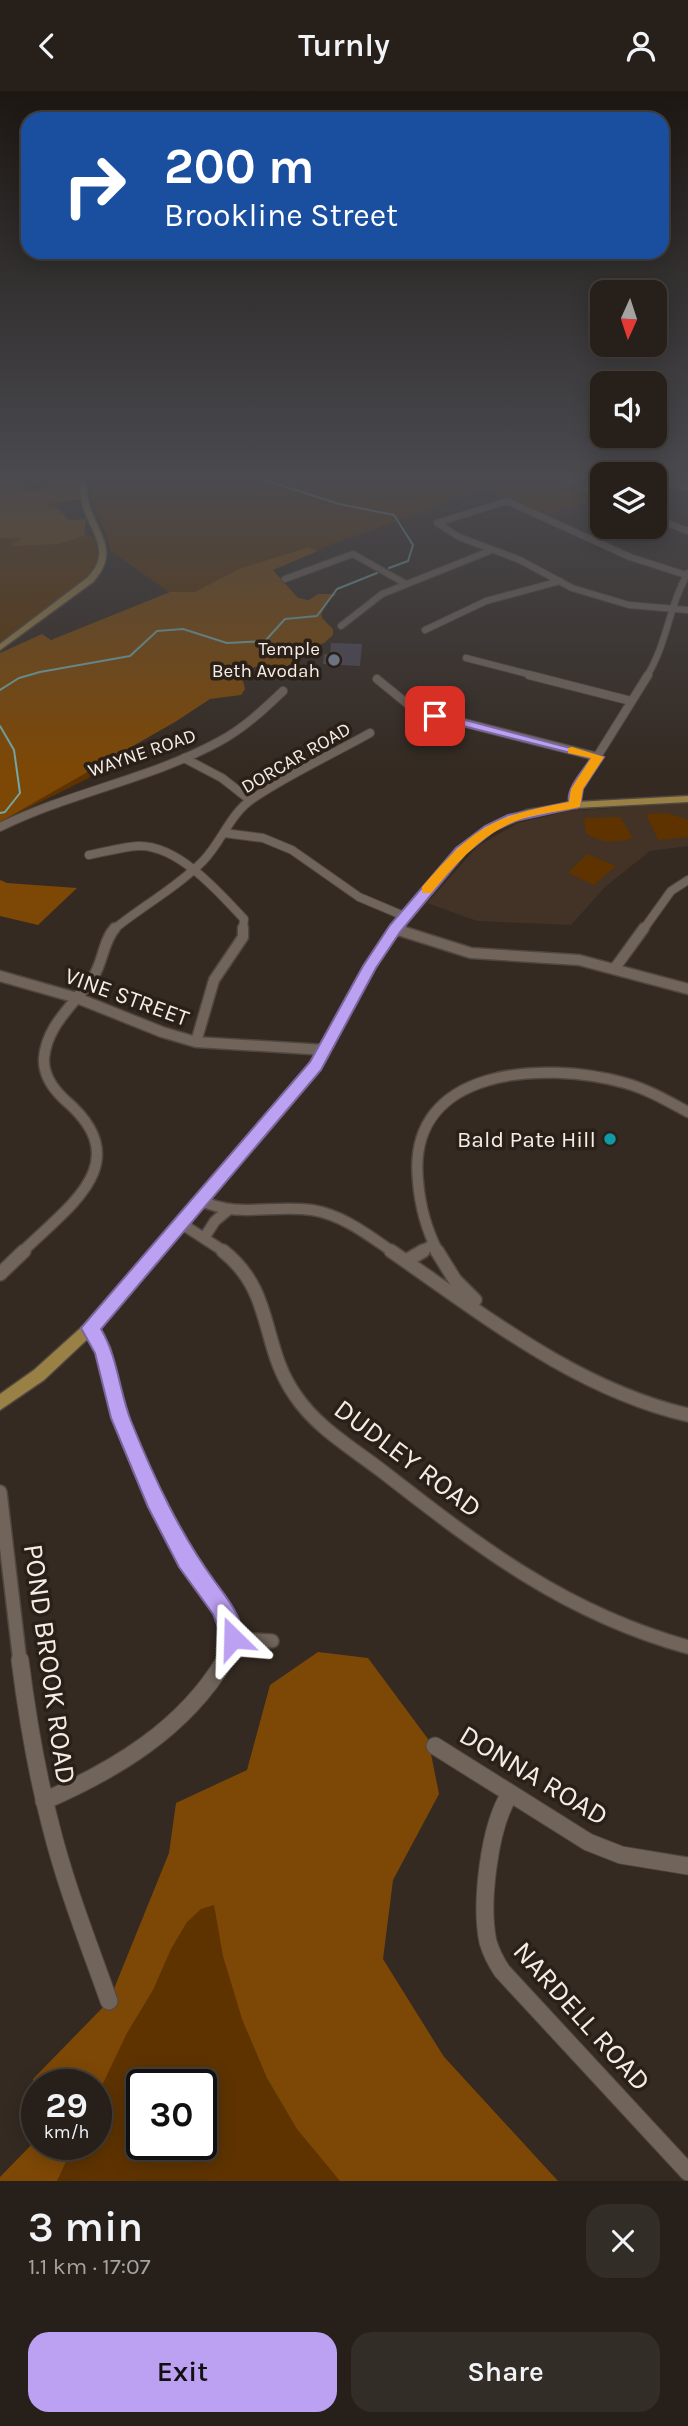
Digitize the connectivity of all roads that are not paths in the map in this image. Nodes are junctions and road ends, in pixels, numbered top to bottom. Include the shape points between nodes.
1 (96, 574) edge
2 (300, 574) edge
3 (388, 574) edge
4 (432, 574) edge
5 (545, 574) edge
6 (687, 574) edge
7 (285, 579) dead end
8 (560, 582) junction
9 (406, 584) junction
10 (673, 608) junction
11 (688, 610) edge
12 (341, 626) dead end
13 (425, 631) dead end
14 (0, 648) edge
15 (466, 658) dead end
16 (377, 678) dead end
17 (283, 691) dead end
18 (631, 701) junction
19 (370, 733) dead end
20 (598, 757) junction
21 (184, 758) junction
22 (688, 799) edge
23 (250, 800) junction
24 (576, 805) junction
25 (0, 827) edge
26 (224, 833) junction
27 (89, 855) dead end
28 (192, 872) junction
29 (688, 880) edge
30 (404, 916) junction
31 (395, 929) junction
32 (615, 968) junction
33 (0, 976) edge
34 (688, 989) edge
35 (77, 998) junction
36 (196, 1042) junction
37 (325, 1050) junction
38 (688, 1111) edge
39 (199, 1200) junction
40 (227, 1211) junction
41 (182, 1224) junction
42 (204, 1238) junction
43 (434, 1244) junction
44 (406, 1261) junction
45 (0, 1274) edge
46 (500, 1324) junction
47 (90, 1328) junction
48 (0, 1403) edge
49 (688, 1415) edge
50 (0, 1492) edge
51 (232, 1639) junction
52 (272, 1641) dead end
53 (688, 1647) edge
54 (435, 1746) dead end
55 (510, 1794) junction
56 (44, 1801) junction
57 (688, 1866) edge
58 (108, 2001) dead end
59 (688, 2172) edge

1 - 14 main road
2 - 7 street
3 - 9 street
4 - 9 street
5 - 8 street
6 - 10 street
8 - 10 street via 629,605
8 - 13 street via 486,601
9 - 12 street via 369,602
10 - 11 street
10 - 18 street via 658,659
15 - 18 street
16 - 20 street via 410,706 426,713
17 - 21 street, WAYNE ROAD via 255,720
18 - 20 street
19 - 23 street, DORCAR ROAD
20 - 24 street via 577,789
21 - 23 street via 222,778
21 - 25 street, WAYNE ROAD via 64,797
22 - 24 main road
23 - 26 street, DORCAR ROAD
24 - 30 main road via 527,813 490,828 460,851
26 - 28 street, DORCAR ROAD
26 - 30 street via 263,838 284,847 359,897
27 - 28 street via 150,847 178,858
28 - 35 street, DORCAR ROAD via 118,924 95,975
28 - 36 street via 237,909 245,929 214,980
29 - 32 street via 671,891
30 - 31 main road
31 - 32 street via 471,953 547,957
31 - 37 main road
32 - 34 street
33 - 35 street, VINE STREET
35 - 36 street, VINE STREET
35 - 45 street, DORCAR ROAD via 52,1028 45,1073 55,1091 92,1128 99,1153 96,1168 79,1196
36 - 37 street, VINE STREET
37 - 39 main road via 282,1107
38 - 43 street via 622,1083 555,1073 513,1075 460,1091 432,1112 417,1145 416,1188
39 - 40 street
39 - 41 main road
40 - 42 street
40 - 44 street via 285,1208 324,1212
41 - 42 street, DUDLEY ROAD
41 - 47 main road
42 - 53 street, DUDLEY ROAD via 253,1282 276,1363 307,1413 453,1524 572,1603 643,1635
43 - 44 street
43 - 46 street via 462,1289
44 - 46 street
46 - 49 street via 601,1385 650,1406
47 - 48 main road
47 - 51 street via 103,1350 120,1418 156,1500 186,1560 230,1625
50 - 56 street, POND BROOK ROAD via 20,1679
51 - 52 street
51 - 56 street via 217,1673 158,1739 85,1784
54 - 55 street, DONNA ROAD
55 - 57 street, DONNA ROAD via 588,1842 621,1855
55 - 59 street, NARDELL ROAD via 493,1838 486,1930 490,1952 502,1971
56 - 58 street, POND BROOK ROAD

